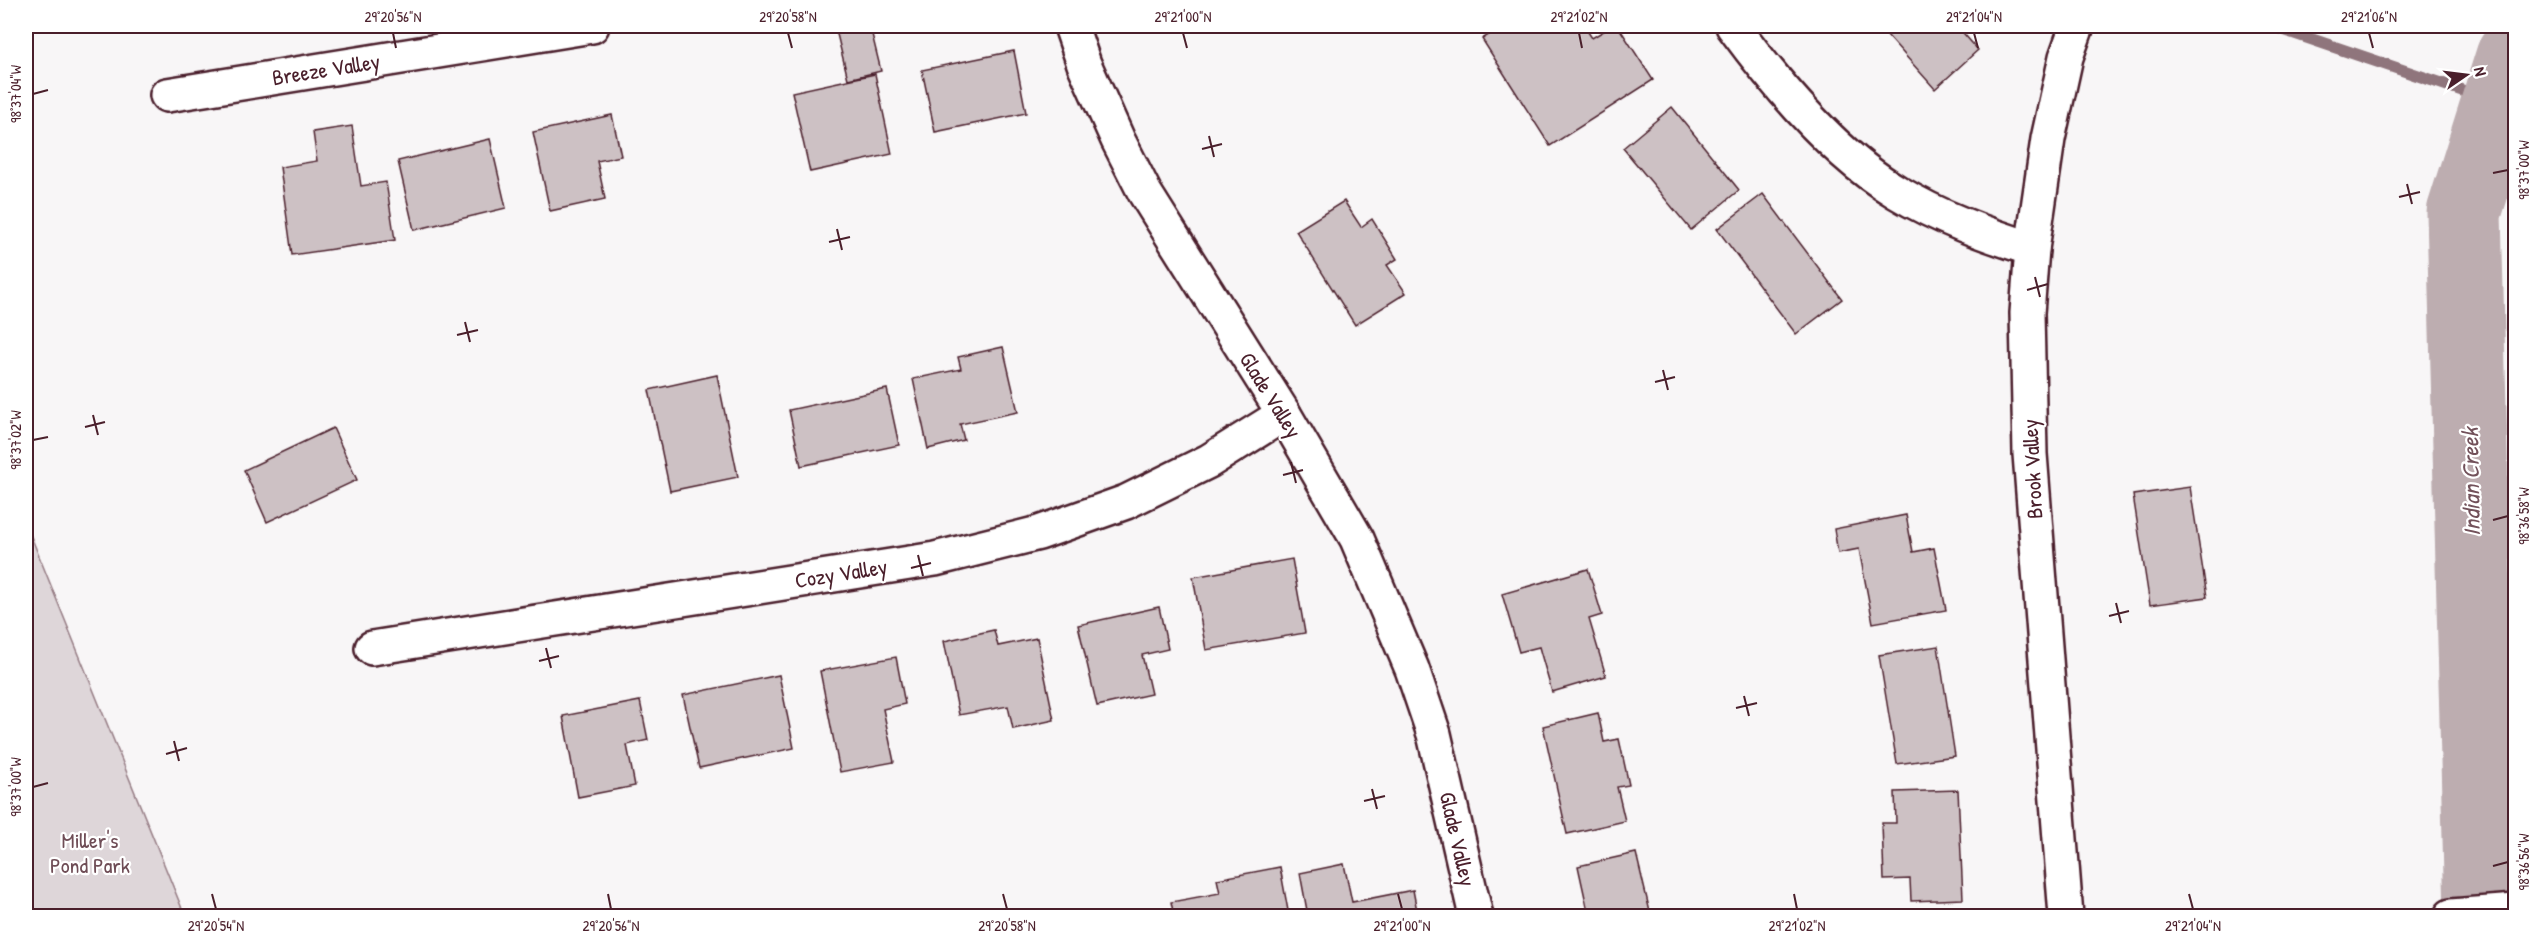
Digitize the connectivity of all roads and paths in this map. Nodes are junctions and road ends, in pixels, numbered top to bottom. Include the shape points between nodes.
1 (592, 26) edge
2 (1071, 26) edge
3 (1733, 26) edge
4 (2077, 26) edge
5 (167, 95) dead end
6 (2032, 249) junction
7 (1284, 414) junction
8 (372, 648) dead end
9 (2516, 911) edge
10 (1476, 916) edge
11 (2066, 916) edge
12 (2451, 916) edge

1 - 5 street, Breeze Valley
2 - 7 street, Glade Valley via 1084,64 1145,193
3 - 6 street via 1760,63 1843,153 1907,197 1970,229
4 - 6 street, Brook Valley via 2066,57 2048,140
6 - 11 street, Brook Valley via 2028,313 2030,454
7 - 8 street, Cozy Valley via 1187,472 1126,502 1039,533 935,558
7 - 10 street, Glade Valley via 1357,539 1412,669 1434,734
9 - 12 street

